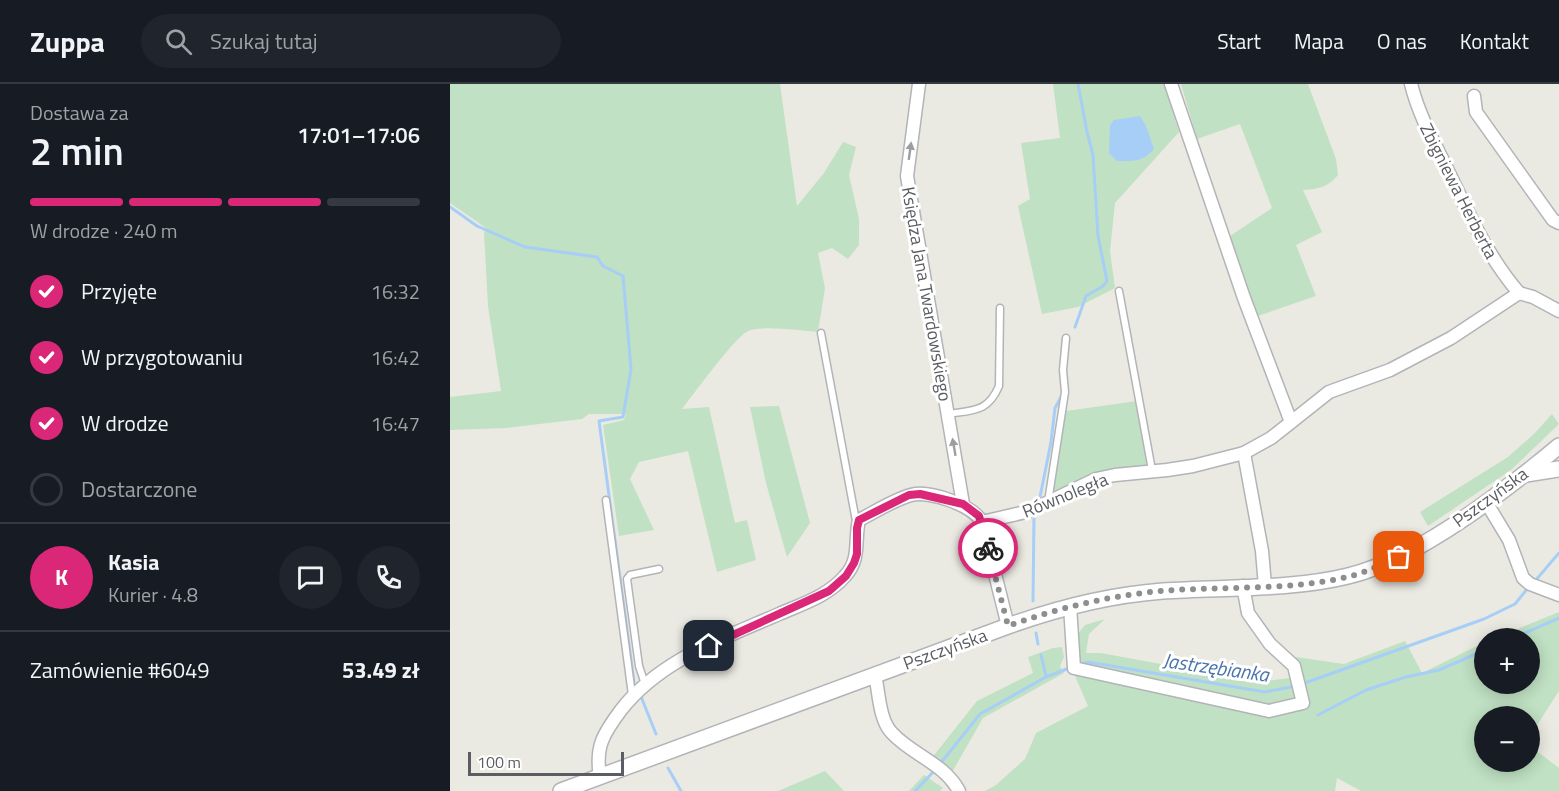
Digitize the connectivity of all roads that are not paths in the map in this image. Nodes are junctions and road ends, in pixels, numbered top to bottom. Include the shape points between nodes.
1 (919, 84) edge
2 (1171, 84) edge
3 (1411, 84) edge
4 (1474, 96) dead end
5 (1559, 224) edge
6 (1119, 291) dead end
7 (1519, 293) junction
8 (1000, 308) dead end
9 (1559, 311) edge
10 (821, 333) dead end
11 (1066, 338) dead end
12 (948, 414) junction
13 (1291, 422) junction
14 (1559, 446) edge
15 (1244, 453) junction
16 (1559, 470) edge
17 (1152, 471) junction
18 (1523, 475) junction
19 (606, 500) dead end
20 (1048, 502) junction
21 (1486, 502) junction
22 (963, 504) junction
23 (982, 522) junction
24 (857, 528) junction
25 (659, 569) dead end
26 (1243, 586) junction
27 (1265, 586) junction
28 (1559, 595) edge
29 (1070, 606) junction
30 (1008, 626) junction
31 (875, 675) junction
32 (645, 684) junction
33 (632, 696) junction
34 (600, 777) junction
35 (561, 791) edge
36 (958, 791) edge

12 -> 1 street, Księdza Jana Twardowskiego via 907,176
2 - 13 street
3 - 7 street, Zbigniewa Herberta via 1419,112 1486,249
4 - 5 street via 1476,112
6 - 17 lane
7 - 9 street
7 - 13 street, Równoległa via 1451,338 1390,370 1329,392
8 - 12 lane via 999,378 995,394 985,406
10 - 24 lane
11 - 20 lane via 1065,392
22 -> 12 street, Księdza Jana Twardowskiego
13 - 15 street, Równoległa
14 - 18 street, Pszczyńska
15 - 17 street, Równoległa
15 - 27 street
16 - 18 street
17 - 20 street, Równoległa via 1096,479
18 - 21 street, Pszczyńska
19 - 33 lane
20 - 23 street, Równoległa via 1030,511
21 - 27 street, Pszczyńska via 1399,557 1370,569 1327,580
21 - 28 street via 1528,582
22 - 23 street
22 - 24 street via 909,495 859,520
23 - 30 street
24 - 32 street via 854,563 829,591 679,661
25 - 32 lane via 630,574 627,579
26 - 27 street, Pszczyńska
26 - 29 street, Pszczyńska via 1160,591
26 - 29 street via 1248,613 1270,644 1294,666 1303,703 1269,711 1074,664
29 - 30 street, Pszczyńska
30 - 31 street, Pszczyńska
31 - 34 street, Pszczyńska
31 - 36 street via 891,732 950,776
32 - 33 street
33 - 34 street via 599,746
34 - 35 street, Pszczyńska

